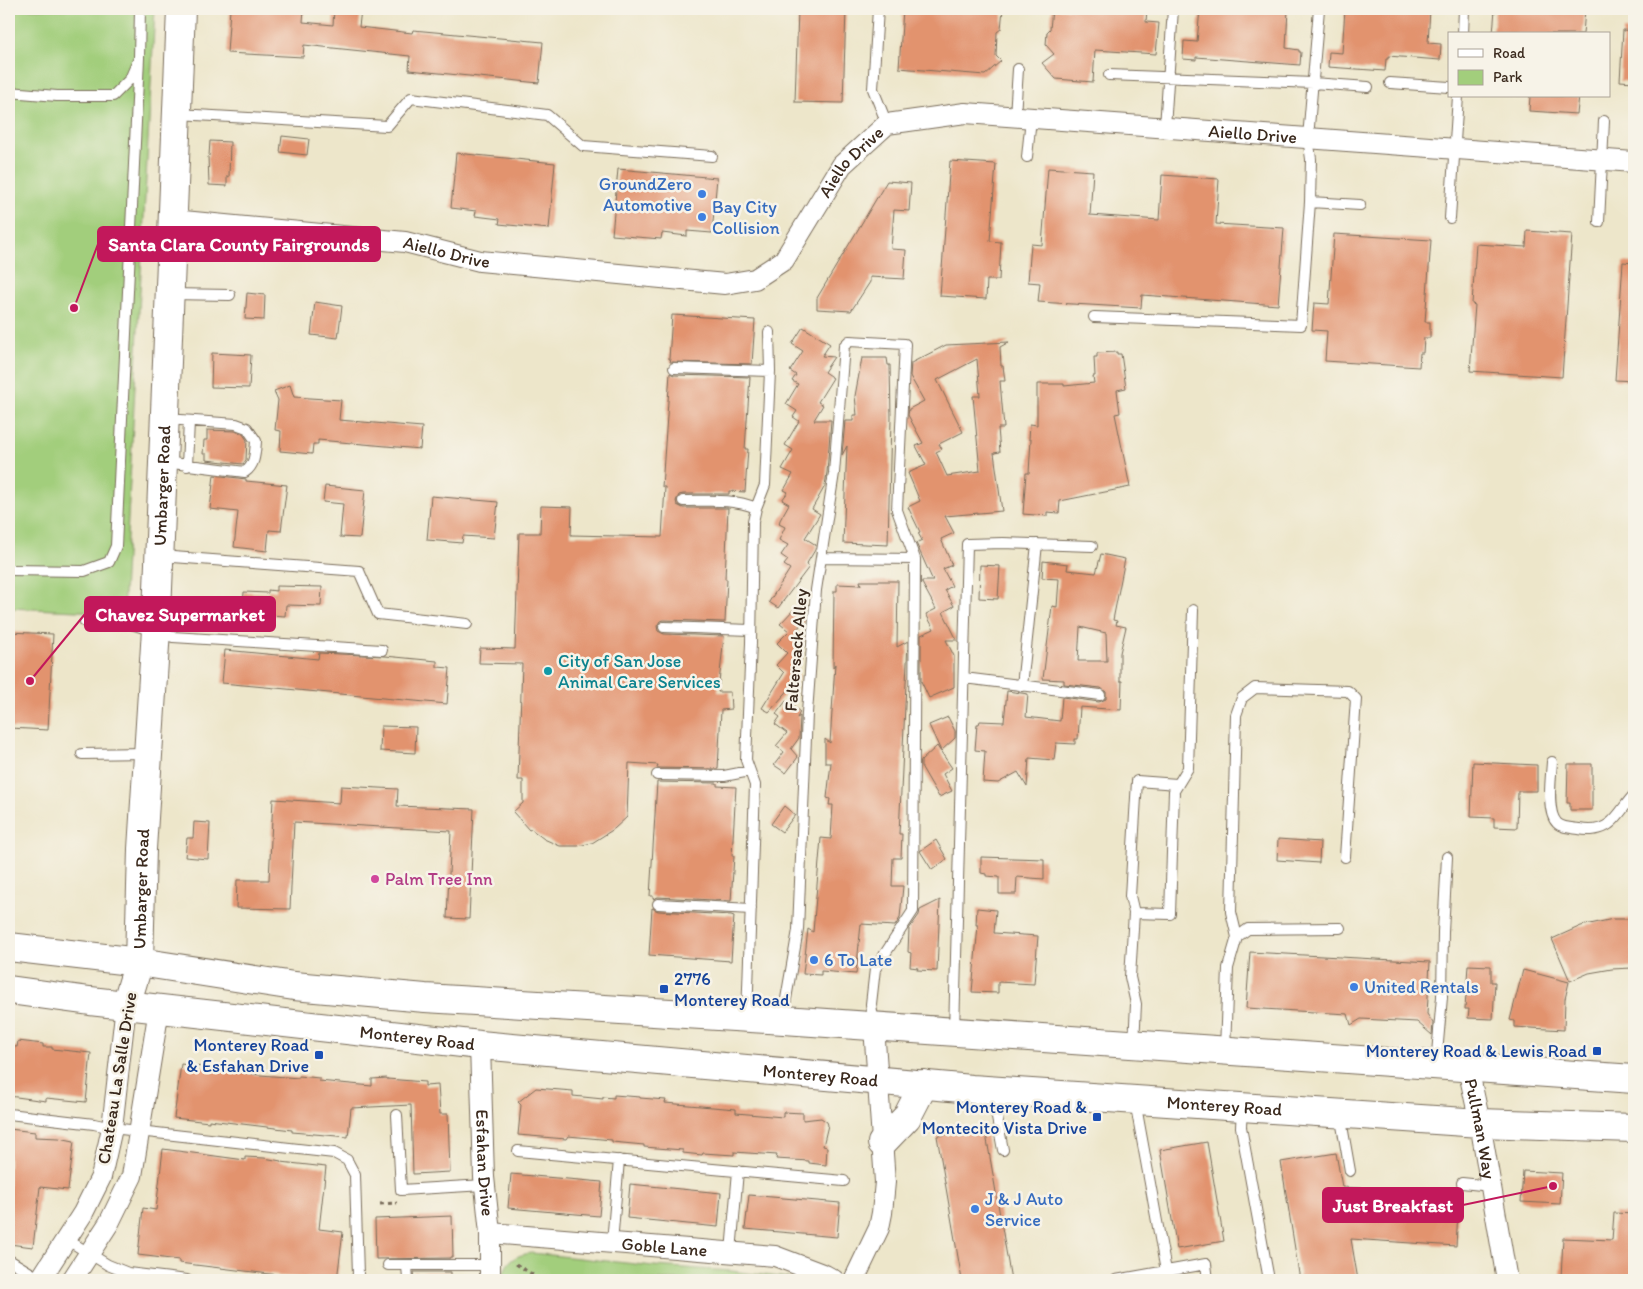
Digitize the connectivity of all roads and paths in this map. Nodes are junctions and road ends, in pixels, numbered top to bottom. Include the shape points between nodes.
1 (140, 9) edge
2 (181, 9) edge
3 (878, 9) edge
4 (1173, 9) edge
5 (1319, 9) edge
6 (1464, 9) edge
7 (1463, 32) edge
8 (139, 58) junction
9 (1018, 69) dead end
10 (1109, 75) dead end
11 (1169, 77) junction
12 (1313, 83) junction
13 (1390, 83) dead end
14 (1368, 87) dead end
15 (1448, 87) edge
16 (9, 92) edge
17 (1458, 98) edge
18 (177, 114) junction
19 (1023, 117) junction
20 (1604, 121) dead end
21 (887, 124) junction
22 (1165, 127) junction
23 (1308, 138) junction
24 (1455, 148) junction
25 (712, 156) dead end
26 (1027, 157) dead end
27 (1602, 160) junction
28 (1634, 162) edge
29 (1310, 202) junction
30 (1360, 205) dead end
31 (1450, 218) dead end
32 (173, 220) junction
33 (1599, 222) dead end
34 (169, 294) junction
35 (230, 295) dead end
36 (1094, 317) dead end
37 (769, 332) dead end
38 (674, 368) dead end
39 (770, 371) junction
40 (177, 420) junction
41 (175, 464) junction
42 (683, 501) dead end
43 (756, 508) junction
44 (1037, 544) junction
45 (1092, 546) dead end
46 (159, 556) junction
47 (822, 558) junction
48 (914, 559) junction
49 (9, 570) edge
50 (1193, 610) dead end
51 (85, 622) dead end
52 (468, 624) dead end
53 (664, 627) dead end
54 (751, 630) junction
55 (156, 631) junction
56 (382, 650) dead end
57 (964, 678) junction
58 (1022, 686) junction
59 (1100, 695) dead end
60 (147, 753) junction
61 (82, 754) dead end
62 (1552, 762) dead end
63 (750, 771) junction
64 (657, 775) dead end
65 (1177, 784) junction
66 (1634, 795) edge
67 (1345, 857) dead end
68 (1447, 858) dead end
69 (658, 904) dead end
70 (751, 909) junction
71 (1134, 913) junction
72 (1340, 928) dead end
73 (1237, 937) junction
74 (9, 947) edge
75 (139, 962) junction
76 (9, 990) edge
77 (126, 1005) junction
78 (159, 1008) junction
79 (747, 1018) junction
80 (784, 1020) junction
81 (874, 1027) junction
82 (954, 1033) junction
83 (480, 1045) junction
84 (1134, 1045) junction
85 (1225, 1052) junction
86 (1436, 1066) junction
87 (1468, 1068) junction
88 (1634, 1079) edge
89 (877, 1080) junction
90 (924, 1084) junction
91 (992, 1090) junction
92 (1135, 1100) junction
93 (1242, 1107) junction
94 (9, 1114) edge
95 (1340, 1114) junction
96 (397, 1115) dead end
97 (1480, 1123) junction
98 (112, 1128) junction
99 (1634, 1128) edge
100 (141, 1130) junction
101 (882, 1143) junction
102 (518, 1150) dead end
103 (1003, 1150) dead end
104 (619, 1160) junction
105 (738, 1171) junction
106 (1350, 1171) dead end
107 (844, 1181) dead end
108 (1462, 1183) dead end
109 (484, 1185) junction
110 (1491, 1186) junction
111 (490, 1232) junction
112 (66, 1239) junction
113 (612, 1243) junction
114 (731, 1252) junction
115 (90, 1254) junction
116 (9, 1260) edge
117 (516, 1264) dead end
118 (388, 1265) dead end
119 (407, 1265) junction
120 (1166, 1271) junction
121 (490, 1273) edge
122 (661, 1273) dead end
123 (41, 1280) edge
124 (72, 1280) edge
125 (187, 1280) edge
126 (355, 1280) edge
127 (408, 1280) edge
128 (541, 1280) edge
129 (660, 1280) edge
130 (834, 1280) edge
131 (854, 1280) edge
132 (1116, 1280) edge
133 (1208, 1280) edge
134 (1269, 1280) edge
135 (1507, 1280) edge

1 - 8 lane
2 - 18 main road, Umbarger Road
3 - 21 lane via 873,89
4 - 11 lane
5 - 12 lane
6 - 7 lane
8 - 16 lane via 130,79 113,96
8 - 49 lane via 116,546 109,562 84,571
9 - 19 lane
10 - 11 lane
11 - 12 lane
11 - 22 lane
12 - 14 lane
12 - 23 lane
13 - 15 lane
17 - 24 lane
18 - 25 lane via 387,126 411,98 547,115 583,146
18 - 32 main road, Umbarger Road
19 - 21 street, Aiello Drive via 964,113
19 - 22 street, Aiello Drive
19 - 26 lane
20 - 27 lane
21 - 32 street, Aiello Drive via 842,165 784,260 756,280 725,284 480,261 405,242
22 - 23 street, Aiello Drive
23 - 24 street, Aiello Drive
23 - 29 lane
24 - 27 street, Aiello Drive
24 - 31 lane
27 - 28 street, Aiello Drive
27 - 33 lane
29 - 30 lane
29 - 36 lane via 1301,325
32 - 34 main road, Umbarger Road
34 - 35 lane
34 - 40 main road, Umbarger Road
37 - 39 lane
38 - 39 lane
39 - 43 lane via 765,485
40 - 41 main road, Umbarger Road
40 - 41 lane via 236,424 247,428 256,441 254,461 245,472
41 - 46 main road, Umbarger Road
42 - 43 lane via 735,501
43 - 54 lane
44 - 45 lane
44 - 57 lane via 967,544
44 - 58 lane
46 - 52 lane via 359,570 378,614
46 - 55 main road, Umbarger Road
47 - 48 lane
47 - 48 lane, Faltersack Alley via 834,474 844,346 855,340 905,344 897,510
47 - 80 lane, Faltersack Alley via 816,590 807,713 798,930
48 - 81 lane via 912,911 875,969 871,1004
50 - 65 lane via 1188,768
51 - 55 lane via 128,623
53 - 54 lane
54 - 63 lane via 746,760
55 - 56 lane via 173,637
55 - 60 main road, Umbarger Road
57 - 58 lane
57 - 82 lane
58 - 59 lane
60 - 61 lane
60 - 75 main road, Umbarger Road
62 - 66 lane via 1550,805 1557,824 1596,830 1608,825
63 - 64 lane via 724,776
63 - 70 lane via 755,785
65 - 71 lane via 1174,791 1170,914
65 - 71 lane via 1137,781 1130,896
67 - 73 lane via 1356,699 1348,691 1254,688 1242,698 1236,715 1232,912
68 - 86 lane
69 - 70 lane
70 - 79 lane
71 - 84 lane via 1130,977 1136,1004
72 - 73 lane via 1248,929
73 - 85 lane via 1228,968
74 - 75 main road
75 - 77 main road, Chateau La Salle Drive
75 - 78 main road, Chateau La Salle Drive
75 - 79 main road via 322,989
76 - 77 main road, Monterey Road
77 - 78 main road, Monterey Road
77 - 98 street, Chateau La Salle Drive
78 - 83 main road, Monterey Road
78 - 100 street, Chateau La Salle Drive
79 - 80 main road
80 - 81 main road
81 - 82 main road
81 - 89 street
82 - 84 main road
83 - 89 main road, Monterey Road
83 - 109 street, Esfahan Drive
84 - 85 main road
85 - 86 main road
86 - 87 main road
87 - 88 main road
87 - 97 street, Pullman Way
89 - 90 main road, Monterey Road
89 - 101 street
90 - 91 main road, Monterey Road
90 - 101 main road via 907,1117
91 - 92 main road, Monterey Road
91 - 103 lane
92 - 93 main road, Monterey Road
92 - 120 lane
93 - 95 main road, Monterey Road
93 - 134 lane via 1241,1127
94 - 98 lane
95 - 97 main road, Monterey Road
95 - 106 lane
96 - 109 lane via 401,1190
97 - 99 main road, Monterey Road
97 - 110 street, Pullman Way
98 - 100 lane
98 - 112 street, Chateau La Salle Drive via 101,1178
100 - 115 street, Chateau La Salle Drive via 132,1176
100 - 126 lane via 334,1153 347,1160 355,1174 358,1275
101 - 131 street via 885,1182 882,1213
102 - 104 lane
104 - 105 lane
104 - 113 lane
105 - 107 lane
105 - 114 lane
108 - 110 lane
109 - 111 street, Esfahan Drive
110 - 135 street, Pullman Way
111 - 113 street, Goble Lane
111 - 121 street, Esfahan Drive
112 - 115 lane
112 - 123 street, Chateau La Salle Drive
113 - 114 street, Goble Lane
114 - 130 street, Goble Lane via 775,1256
115 - 124 street, Chateau La Salle Drive
115 - 125 lane via 128,1274
116 - 123 lane
117 - 128 path
118 - 119 lane
119 - 121 lane
119 - 127 lane
120 - 132 lane
120 - 133 lane via 1206,1264
122 - 129 path

